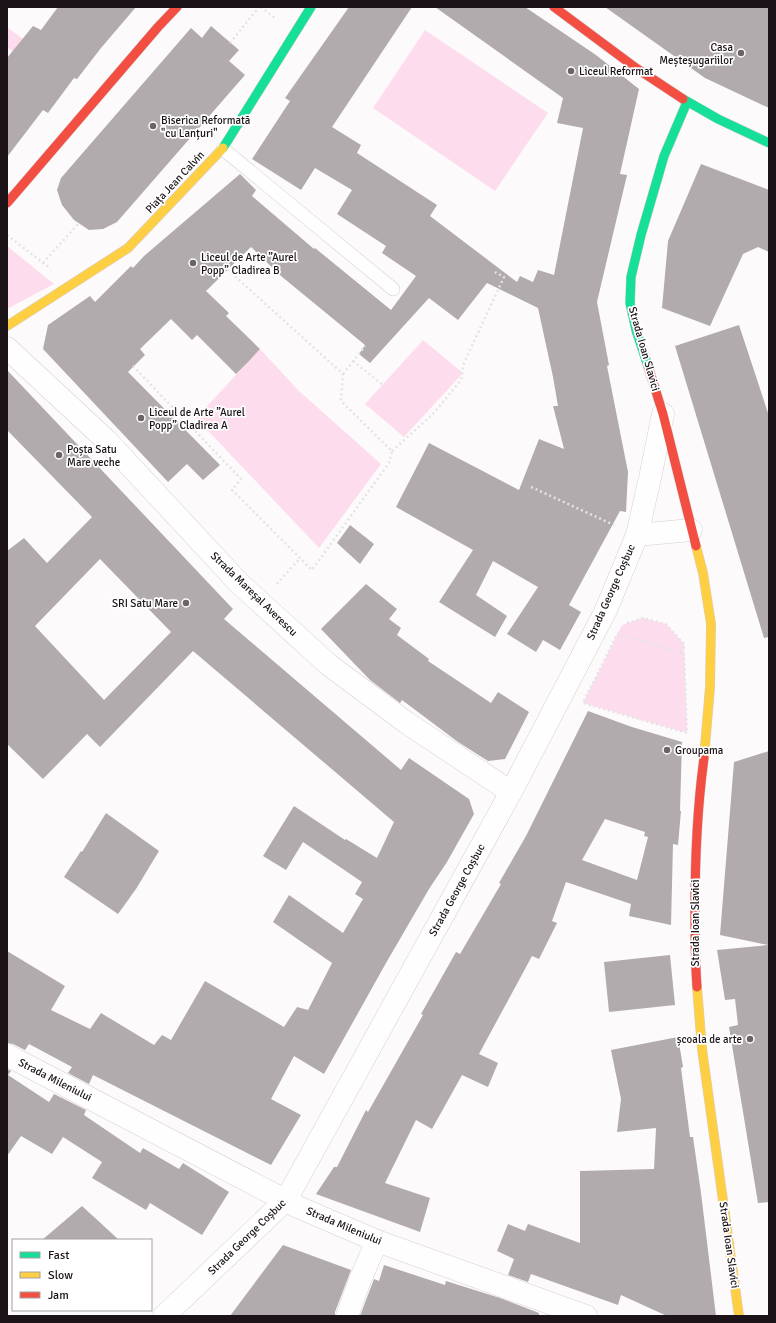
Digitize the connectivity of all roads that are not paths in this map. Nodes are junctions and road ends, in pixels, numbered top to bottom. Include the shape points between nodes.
1 (177, 7) edge
2 (311, 7) edge
3 (554, 7) edge
4 (687, 102) junction
5 (769, 143) edge
6 (223, 149) junction
7 (7, 203) edge
8 (393, 290) dead end
9 (7, 326) edge
10 (7, 348) edge
11 (663, 414) junction
12 (691, 530) junction
13 (637, 535) junction
14 (511, 792) junction
15 (7, 1055) edge
16 (286, 1200) junction
17 (377, 1241) junction
18 (164, 1316) edge
19 (347, 1316) edge
20 (586, 1316) edge
21 (739, 1316) edge

1 - 7 street
2 - 6 street, Piața Jean Calvin
3 - 4 street
4 - 5 street
4 - 11 street, Strada Ioan Slavici via 664,156 640,235 631,277 630,303 636,330
6 - 8 lane
6 - 9 street, Piața Jean Calvin via 128,248
10 - 14 street, Strada Mareșal Averescu via 107,441 240,584 329,665
11 - 12 street, Strada Ioan Slavici
11 - 13 street, Strada George Coșbuc
12 - 13 street
12 - 21 street, Strada Ioan Slavici via 703,573 711,624 710,687 695,870 694,962 702,1048
13 - 14 street, Strada George Coșbuc via 606,610
14 - 16 street, Strada George Coșbuc
15 - 16 street, Strada Mileniului
16 - 17 street, Strada Mileniului
16 - 18 street, Strada George Coșbuc
17 - 19 street
17 - 20 street, Strada Mileniului

